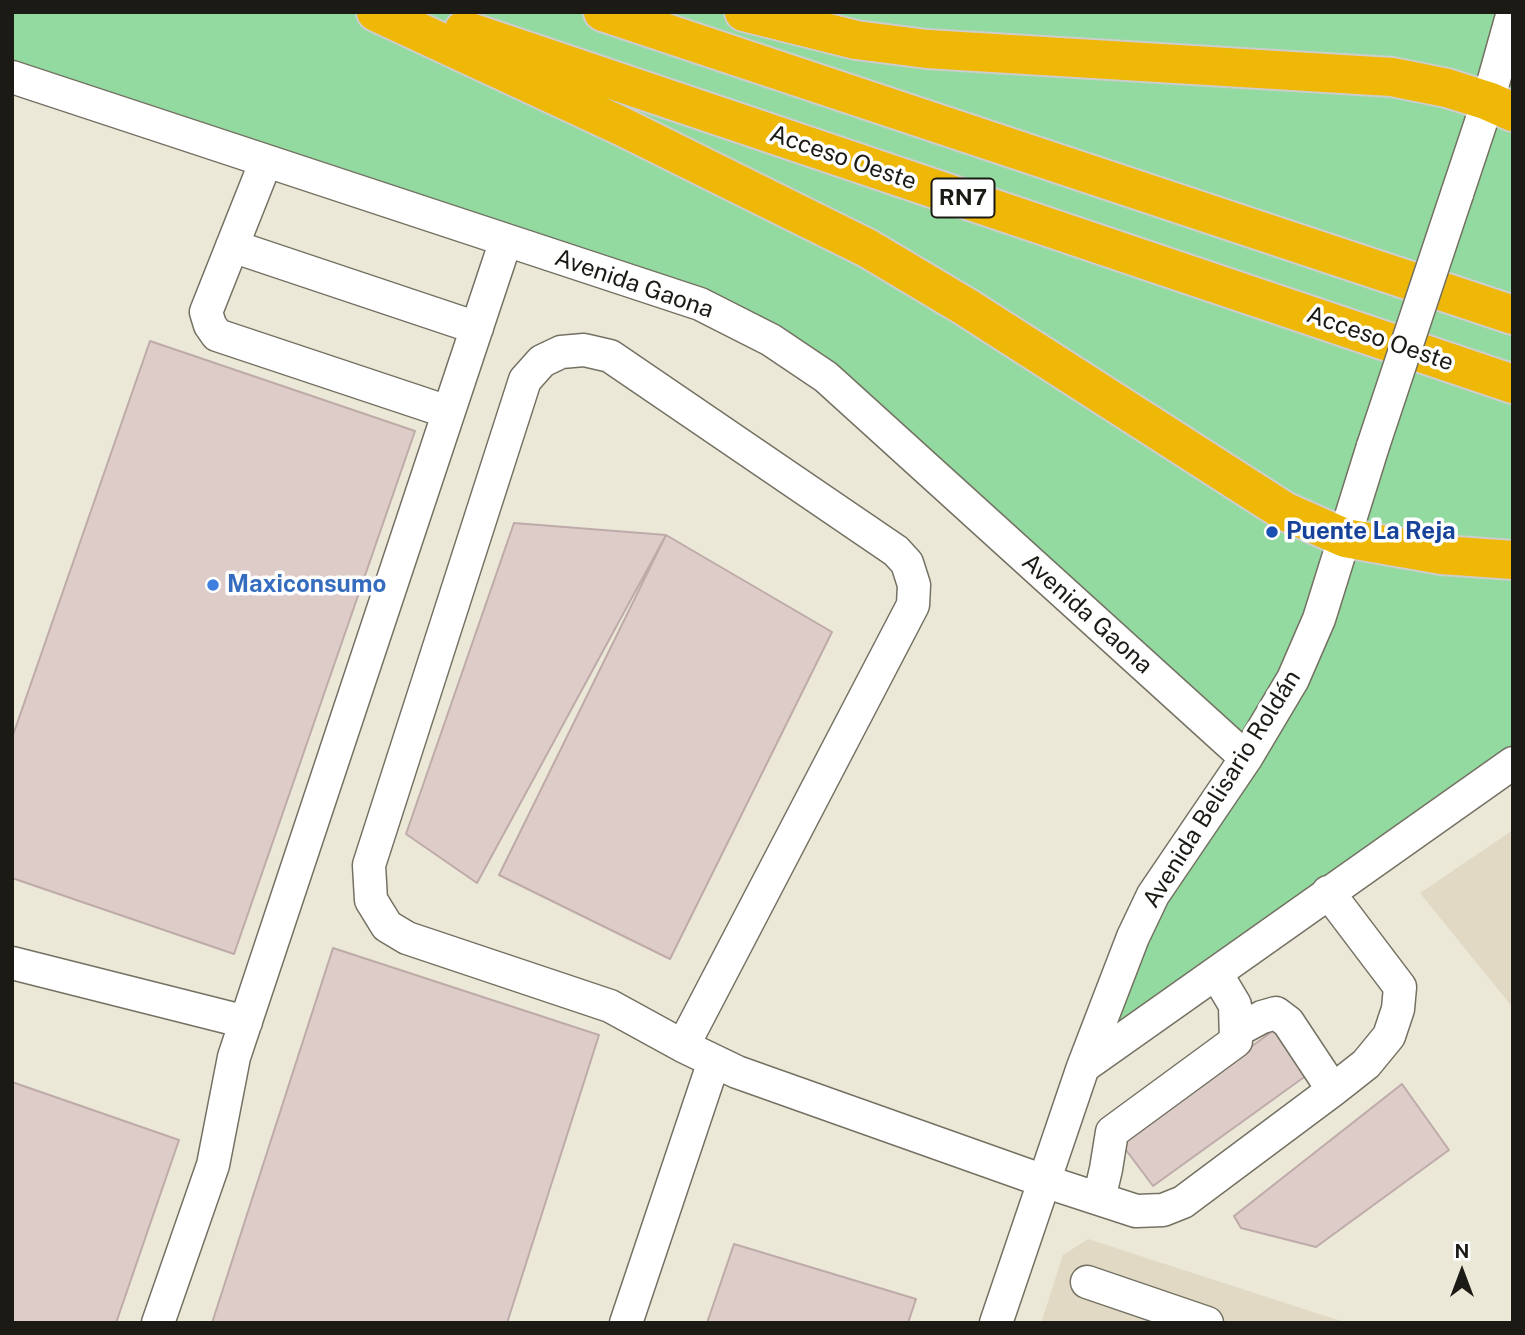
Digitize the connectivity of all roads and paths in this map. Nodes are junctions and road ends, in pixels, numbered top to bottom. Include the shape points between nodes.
1 (376, 12) edge
2 (412, 12) edge
3 (603, 12) edge
4 (744, 12) edge
5 (1513, 12) edge
6 (12, 77) edge
7 (1501, 106) edge
8 (266, 161) junction
9 (506, 240) junction
10 (232, 246) junction
11 (1513, 316) edge
12 (477, 328) junction
13 (1513, 384) edge
14 (448, 412) junction
15 (1345, 538) junction
16 (1513, 560) edge
17 (1246, 758) junction
18 (1513, 763) edge
19 (1328, 892) junction
20 (12, 963) edge
21 (1216, 973) junction
22 (246, 1022) junction
23 (1236, 1031) junction
24 (683, 1046) junction
25 (714, 1061) junction
26 (1083, 1067) junction
27 (1333, 1090) junction
28 (1044, 1181) junction
29 (1099, 1199) junction
30 (1087, 1282) dead end
31 (158, 1323) edge
32 (626, 1323) edge
33 (996, 1323) edge
34 (1207, 1323) edge

1 - 15 highway via 867,248 1284,511
2 - 13 highway, Acceso Oeste / RN7
3 - 11 highway, RN7
4 - 7 highway via 856,40 927,49 1392,77 1447,88
5 - 7 street, Avenida Belisario Roldán
6 - 8 street, Avenida Gaona
7 - 15 street, Avenida Belisario Roldán, bridge via 1457,194
8 - 9 street, Avenida Gaona
8 - 10 street
9 - 12 street
9 - 17 street, Avenida Gaona via 700,304 771,340 826,377
10 - 12 street
10 - 14 street via 206,312 217,335
12 - 14 street
14 - 22 street
15 - 16 highway via 1442,555
15 - 17 street, Avenida Belisario Roldán via 1319,619 1293,679
17 - 26 street, Avenida Belisario Roldán via 1153,895
18 - 19 street
19 - 21 street
19 - 27 street via 1399,987 1389,1036 1366,1064
20 - 22 street
21 - 23 street via 1235,1005
21 - 26 street
22 - 31 street via 234,1057 213,1164
23 - 27 street via 1276,1013 1288,1022
23 - 29 street via 1236,1041 1112,1132
24 - 24 street via 610,1006 407,938 387,926 371,900 369,865 525,380 542,361 561,352 584,350 610,356 896,551 907,563 914,585 912,604
24 - 25 street
25 - 28 street
25 - 32 street
26 - 28 street, Avenida Belisario Roldán
27 - 29 street via 1183,1202 1163,1210 1136,1212
28 - 29 street
28 - 33 street, Avenida Belisario Roldán
30 - 34 street

